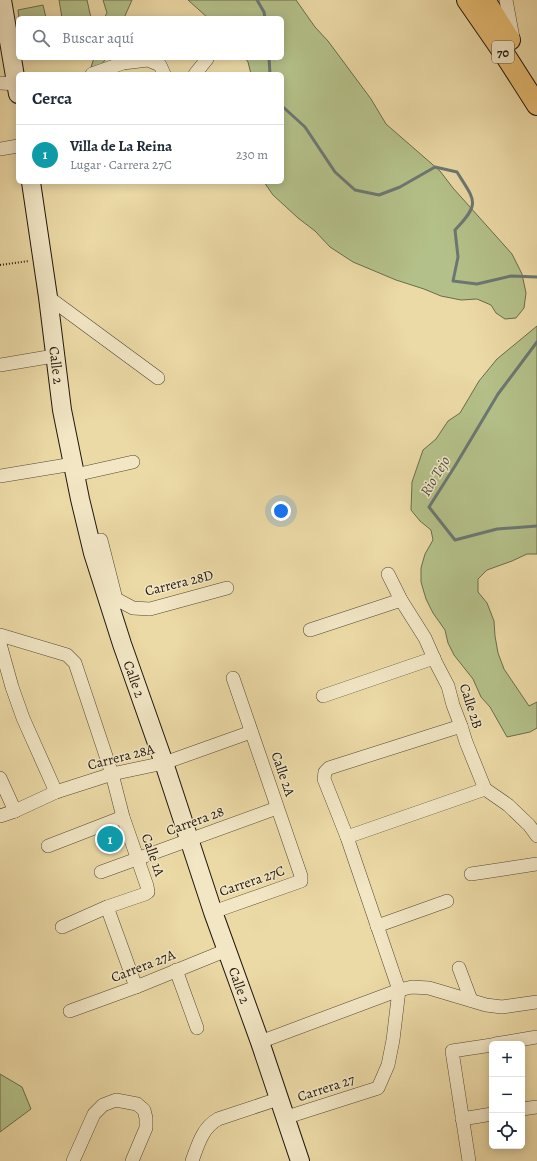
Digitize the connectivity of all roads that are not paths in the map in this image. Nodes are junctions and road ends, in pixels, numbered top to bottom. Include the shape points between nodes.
1 (2, 0) edge
2 (467, 0) edge
3 (485, 0) edge
4 (506, 0) edge
5 (515, 48) junction
6 (148, 60) edge
7 (148, 60) edge
8 (206, 60) edge
9 (98, 72) edge
10 (163, 72) edge
11 (197, 72) edge
12 (537, 82) edge
13 (13, 86) edge
14 (537, 105) edge
15 (16, 146) edge
16 (0, 149) edge
17 (31, 184) edge
18 (48, 297) junction
19 (54, 356) junction
20 (0, 365) edge
21 (158, 378) dead end
22 (134, 462) dead end
23 (74, 470) junction
24 (0, 476) edge
25 (96, 548) junction
26 (388, 574) dead end
27 (227, 588) dead end
28 (401, 600) junction
29 (310, 630) dead end
30 (0, 636) edge
31 (0, 644) edge
32 (434, 658) junction
33 (233, 678) dead end
34 (323, 696) dead end
35 (461, 726) junction
36 (251, 732) junction
37 (164, 763) junction
38 (112, 774) junction
39 (0, 778) edge
40 (485, 789) junction
41 (56, 792) junction
42 (277, 808) junction
43 (15, 811) junction
44 (0, 816) edge
45 (123, 817) junction
46 (537, 836) edge
47 (347, 837) junction
48 (190, 841) junction
49 (48, 846) dead end
50 (138, 859) junction
51 (537, 864) edge
52 (101, 872) dead end
53 (471, 874) dead end
54 (301, 881) joint
55 (447, 901) dead end
56 (107, 907) junction
57 (213, 912) junction
58 (62, 926) dead end
59 (377, 926) junction
60 (227, 950) junction
61 (459, 968) dead end
62 (176, 970) junction
63 (136, 987) junction
64 (399, 990) junction
65 (471, 1000) junction
66 (537, 1002) edge
67 (70, 1011) dead end
68 (197, 1028) dead end
69 (537, 1037) edge
70 (514, 1041) edge
71 (260, 1042) junction
72 (489, 1045) edge
73 (278, 1099) junction
74 (537, 1107) edge
75 (525, 1109) edge
76 (489, 1114) edge
77 (284, 1118) junction
78 (462, 1119) junction
79 (74, 1161) edge
80 (132, 1161) edge
81 (192, 1161) edge
82 (300, 1161) edge
83 (469, 1161) edge

1 - 13 street
2 - 14 main road, 70
3 - 5 main road, 70
4 - 5 street
5 - 12 main road, 70
6 - 10 street via 160,65
7 - 9 street via 123,63
8 - 11 street
15 - 16 street
17 - 18 street, Calle 2
18 - 19 street, Calle 2
18 - 21 street
19 - 20 street
19 - 23 street, Calle 2
22 - 23 street
23 - 24 street
23 - 25 street, Calle 2
25 - 27 street, Carrera 28D via 116,600 133,608 150,609
25 - 37 street, Calle 2 via 122,644
26 - 28 street, Calle 2B
28 - 29 street
28 - 32 street, Calle 2B via 426,638
30 - 38 street, Calle 1A via 67,655 75,663
31 - 41 street via 23,718
32 - 34 street
32 - 35 street, Calle 2B via 448,686
33 - 36 street, Calle 2A
35 - 40 street, Calle 2B
35 - 47 street via 329,768 324,778
36 - 37 street, Carrera 28A
36 - 42 street, Calle 2A
37 - 38 street, Carrera 28A
37 - 48 street, Calle 2
38 - 41 street, Carrera 28A
38 - 45 street, Calle 1A
39 - 43 street
40 - 46 street via 508,805
40 - 47 street
41 - 43 street, Carrera 28A
42 - 48 street, Carrera 28
42 - 54 street, Calle 2A
43 - 44 street, Carrera 28A
45 - 49 street
45 - 50 street, Calle 1A
47 - 59 street
48 - 50 street, Carrera 28
48 - 57 street, Calle 2
50 - 52 street, Carrera 28
50 - 56 street, Calle 1A via 148,892
51 - 53 street
54 - 57 street, Carrera 27C
55 - 59 street
56 - 58 street
56 - 63 street
57 - 60 street, Calle 2
59 - 64 street
60 - 62 street, Carrera 27A
60 - 71 street, Calle 2
61 - 65 street
62 - 63 street, Carrera 27A
62 - 68 street
63 - 67 street, Carrera 27A
64 - 65 street via 412,986 428,988
64 - 71 street
64 - 77 street, Carrera 27 via 388,1065 378,1088
65 - 66 street via 502,1008
69 - 70 street
71 - 73 street, Calle 2
72 - 78 street via 452,1051
73 - 77 street, Calle 2
73 - 81 street via 210,1124 204,1130
74 - 75 street
76 - 78 street
77 - 82 street, Calle 2
78 - 83 street
79 - 80 street via 94,1114 103,1105 116,1100 136,1104 144,1110 146,1128

